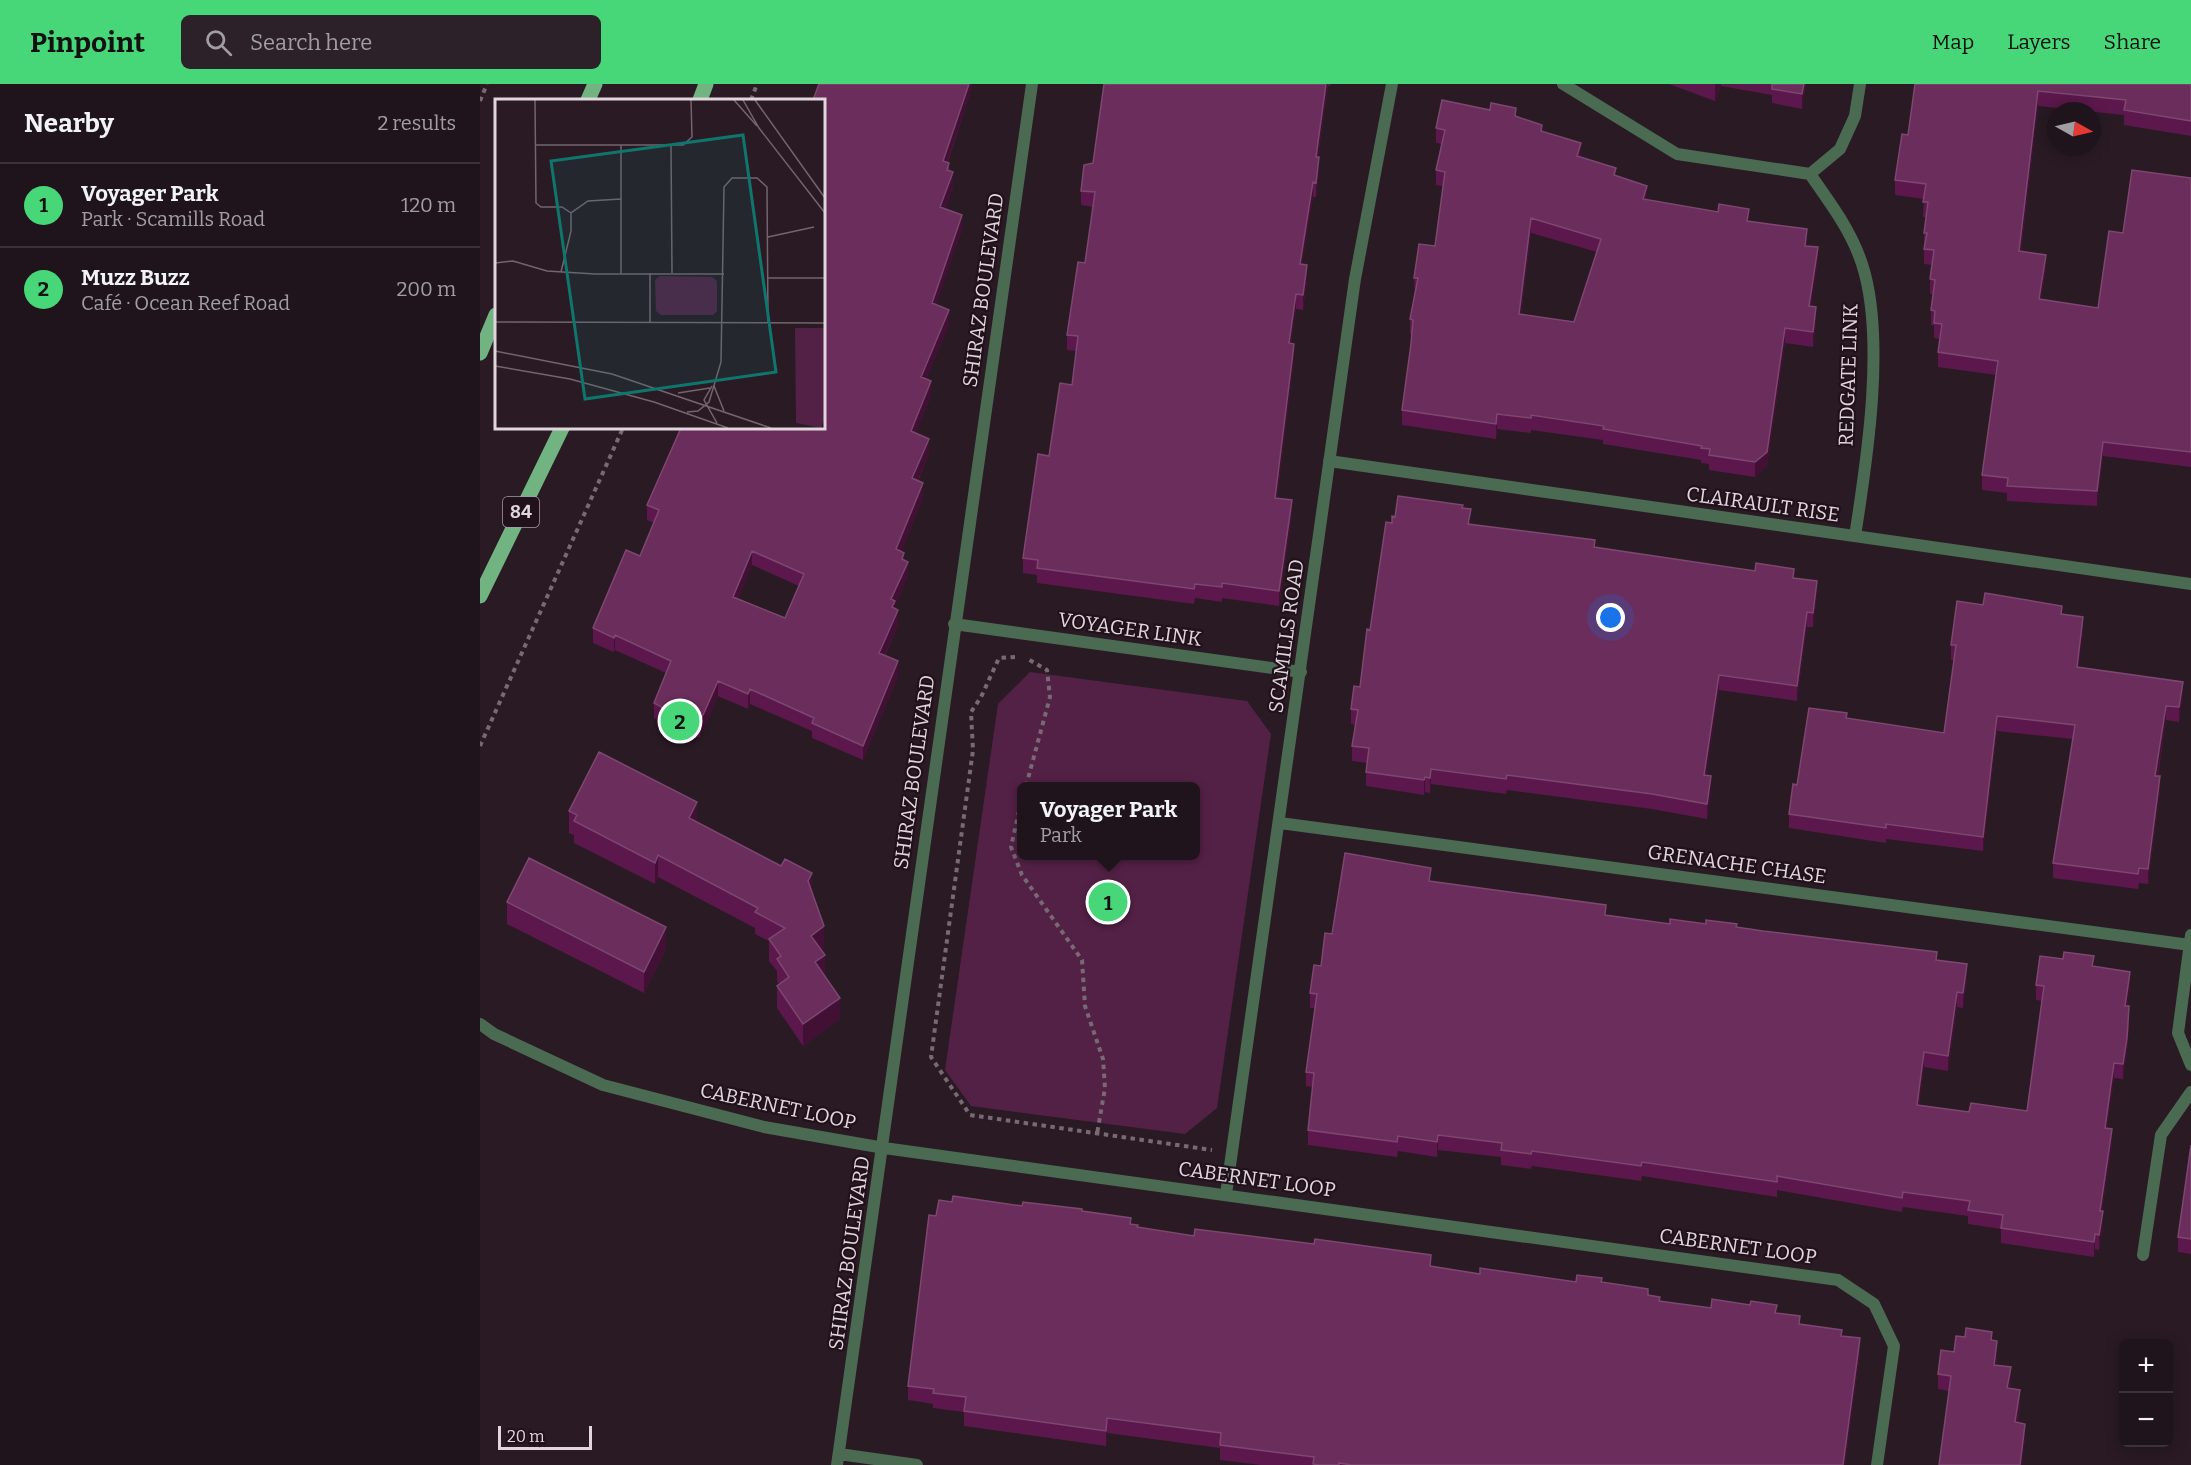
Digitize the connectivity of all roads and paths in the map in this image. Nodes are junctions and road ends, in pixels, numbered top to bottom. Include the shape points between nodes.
1 (487, 84) edge
2 (595, 84) edge
3 (706, 84) edge
4 (757, 84) edge
5 (1032, 84) edge
6 (1392, 84) edge
7 (1563, 84) edge
8 (1860, 84) edge
9 (588, 99) edge
10 (699, 99) edge
11 (751, 99) edge
12 (480, 101) edge
13 (1810, 174) junction
14 (495, 317) edge
15 (480, 353) edge
16 (562, 429) edge
17 (623, 429) edge
18 (1329, 461) junction
19 (1855, 537) junction
20 (2191, 584) edge
21 (480, 596) edge
22 (954, 624) junction
23 (1301, 672) junction
24 (480, 746) edge
25 (1027, 782) edge
26 (1017, 820) edge
27 (1280, 823) junction
28 (2190, 940) edge
29 (480, 1024) edge
30 (2191, 1065) edge
31 (2191, 1092) edge
32 (1097, 1134) junction
33 (884, 1148) junction
34 (1212, 1150) dead end
35 (1226, 1194) junction
36 (2143, 1255) dead end
37 (838, 1459) edge
38 (917, 1465) edge
39 (1877, 1465) edge

1 - 12 path
2 - 9 main road
3 - 10 main road
4 - 11 path
5 - 22 street, SHIRAZ BOULEVARD
6 - 18 street, SCAMILLS ROAD via 1354,279
7 - 13 street via 1677,154
8 - 13 street via 1855,116 1840,149
13 - 19 street, REDGATE LINK via 1848,230 1872,303 1871,408
14 - 15 main road
16 - 21 main road, 84
17 - 24 path
18 - 19 street, CLAIRAULT RISE
18 - 23 street, SCAMILLS ROAD
19 - 20 street, CLAIRAULT RISE
22 - 23 street, VOYAGER LINK
22 - 33 street, SHIRAZ BOULEVARD
23 - 27 street, SCAMILLS ROAD
25 - 32 path via 1050,697 1047,670 1031,659 999,658 971,712 973,750 931,1057 970,1115
26 - 32 path via 1011,847 1022,875 1082,960 1084,1006 1103,1059 1105,1088
27 - 28 street, GRENACHE CHASE
27 - 35 street, SCAMILLS ROAD
28 - 30 street via 2178,1033
29 - 33 street, CABERNET LOOP via 603,1085 764,1127
31 - 36 street via 2161,1135
32 - 34 path
33 - 35 street, CABERNET LOOP
33 - 37 street, SHIRAZ BOULEVARD
35 - 39 street, CABERNET LOOP via 1838,1280 1874,1304 1894,1346
37 - 38 street

